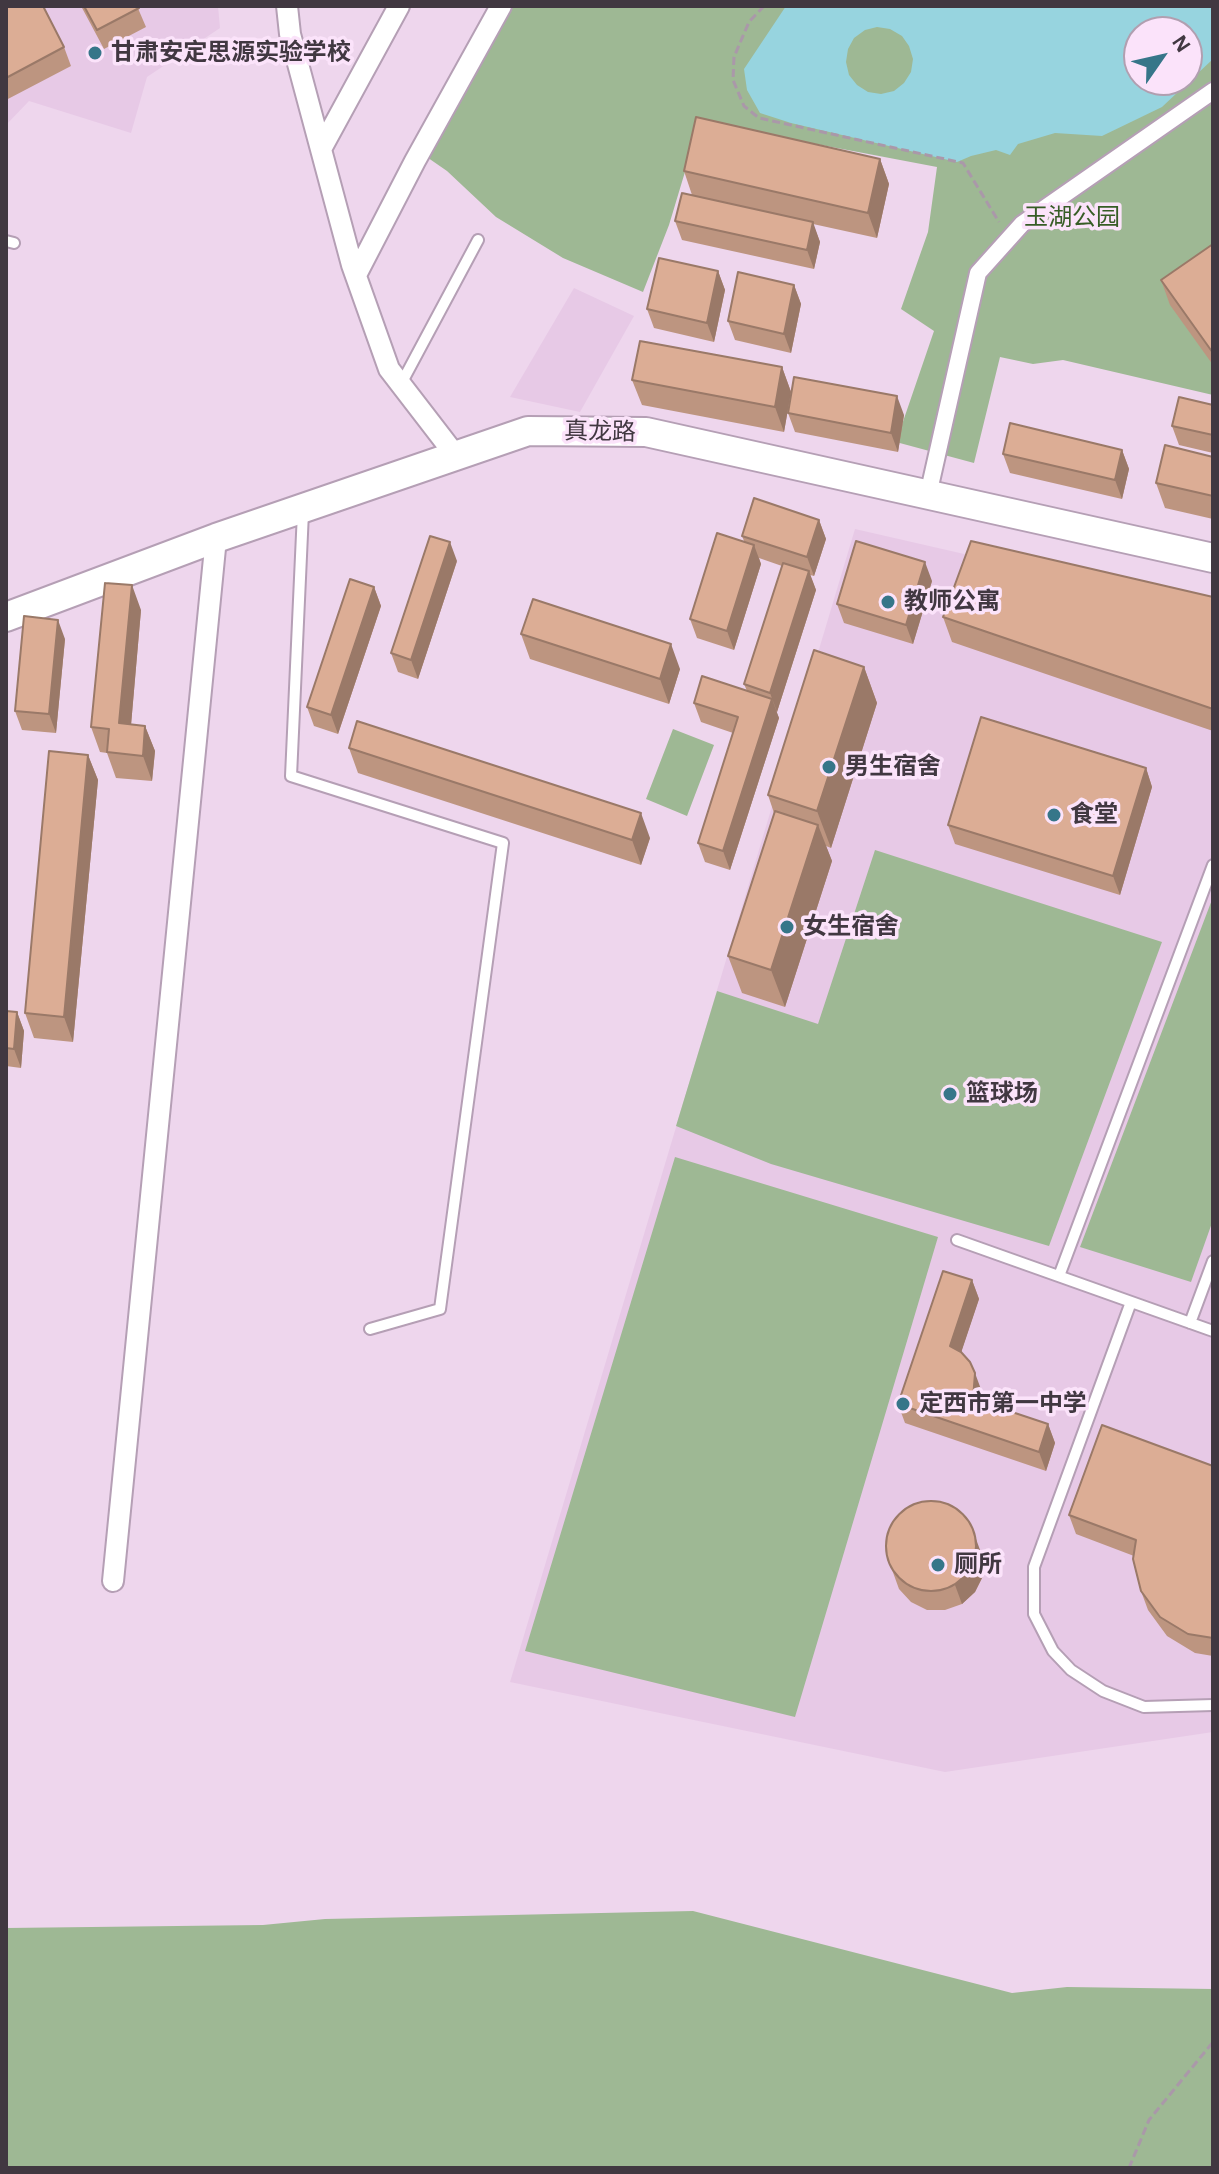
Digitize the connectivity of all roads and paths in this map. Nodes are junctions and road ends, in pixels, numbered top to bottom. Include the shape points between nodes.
1 (287, 6) edge
2 (399, 6) edge
3 (501, 6) edge
4 (764, 6) edge
5 (1213, 91) edge
6 (321, 149) junction
7 (1009, 239) junction
8 (478, 240) dead end
9 (356, 275) junction
10 (401, 384) junction
11 (456, 456) junction
12 (928, 495) junction
13 (303, 510) junction
14 (216, 538) junction
15 (1213, 558) edge
16 (6, 617) edge
17 (1213, 865) edge
18 (957, 1240) dead end
19 (1213, 1261) edge
20 (1059, 1276) junction
21 (1131, 1302) junction
22 (1190, 1323) junction
23 (370, 1329) dead end
24 (1213, 1331) edge
25 (113, 1581) dead end
26 (1213, 1705) edge
27 (1213, 2042) edge
28 (1129, 2168) edge

1 - 6 street
2 - 6 street
3 - 9 street
4 - 7 path via 749,22 734,57 733,80 744,106 759,118 963,163
5 - 7 street via 1022,224
6 - 9 street
7 - 12 street via 978,273
8 - 10 lane
9 - 10 street via 389,369
10 - 11 street
11 - 12 main road, 真龙路 via 528,431 646,432
11 - 13 main road, 真龙路
12 - 15 main road, 真龙路
13 - 14 main road, 真龙路
13 - 23 lane via 291,776 503,843 440,1309
14 - 16 main road, 真龙路
14 - 25 street
17 - 20 lane
18 - 20 lane
19 - 22 lane
20 - 21 lane
21 - 22 lane
21 - 26 lane via 1034,1567 1034,1614 1053,1651 1103,1691 1144,1707
22 - 24 lane
27 - 28 path via 1149,2120

